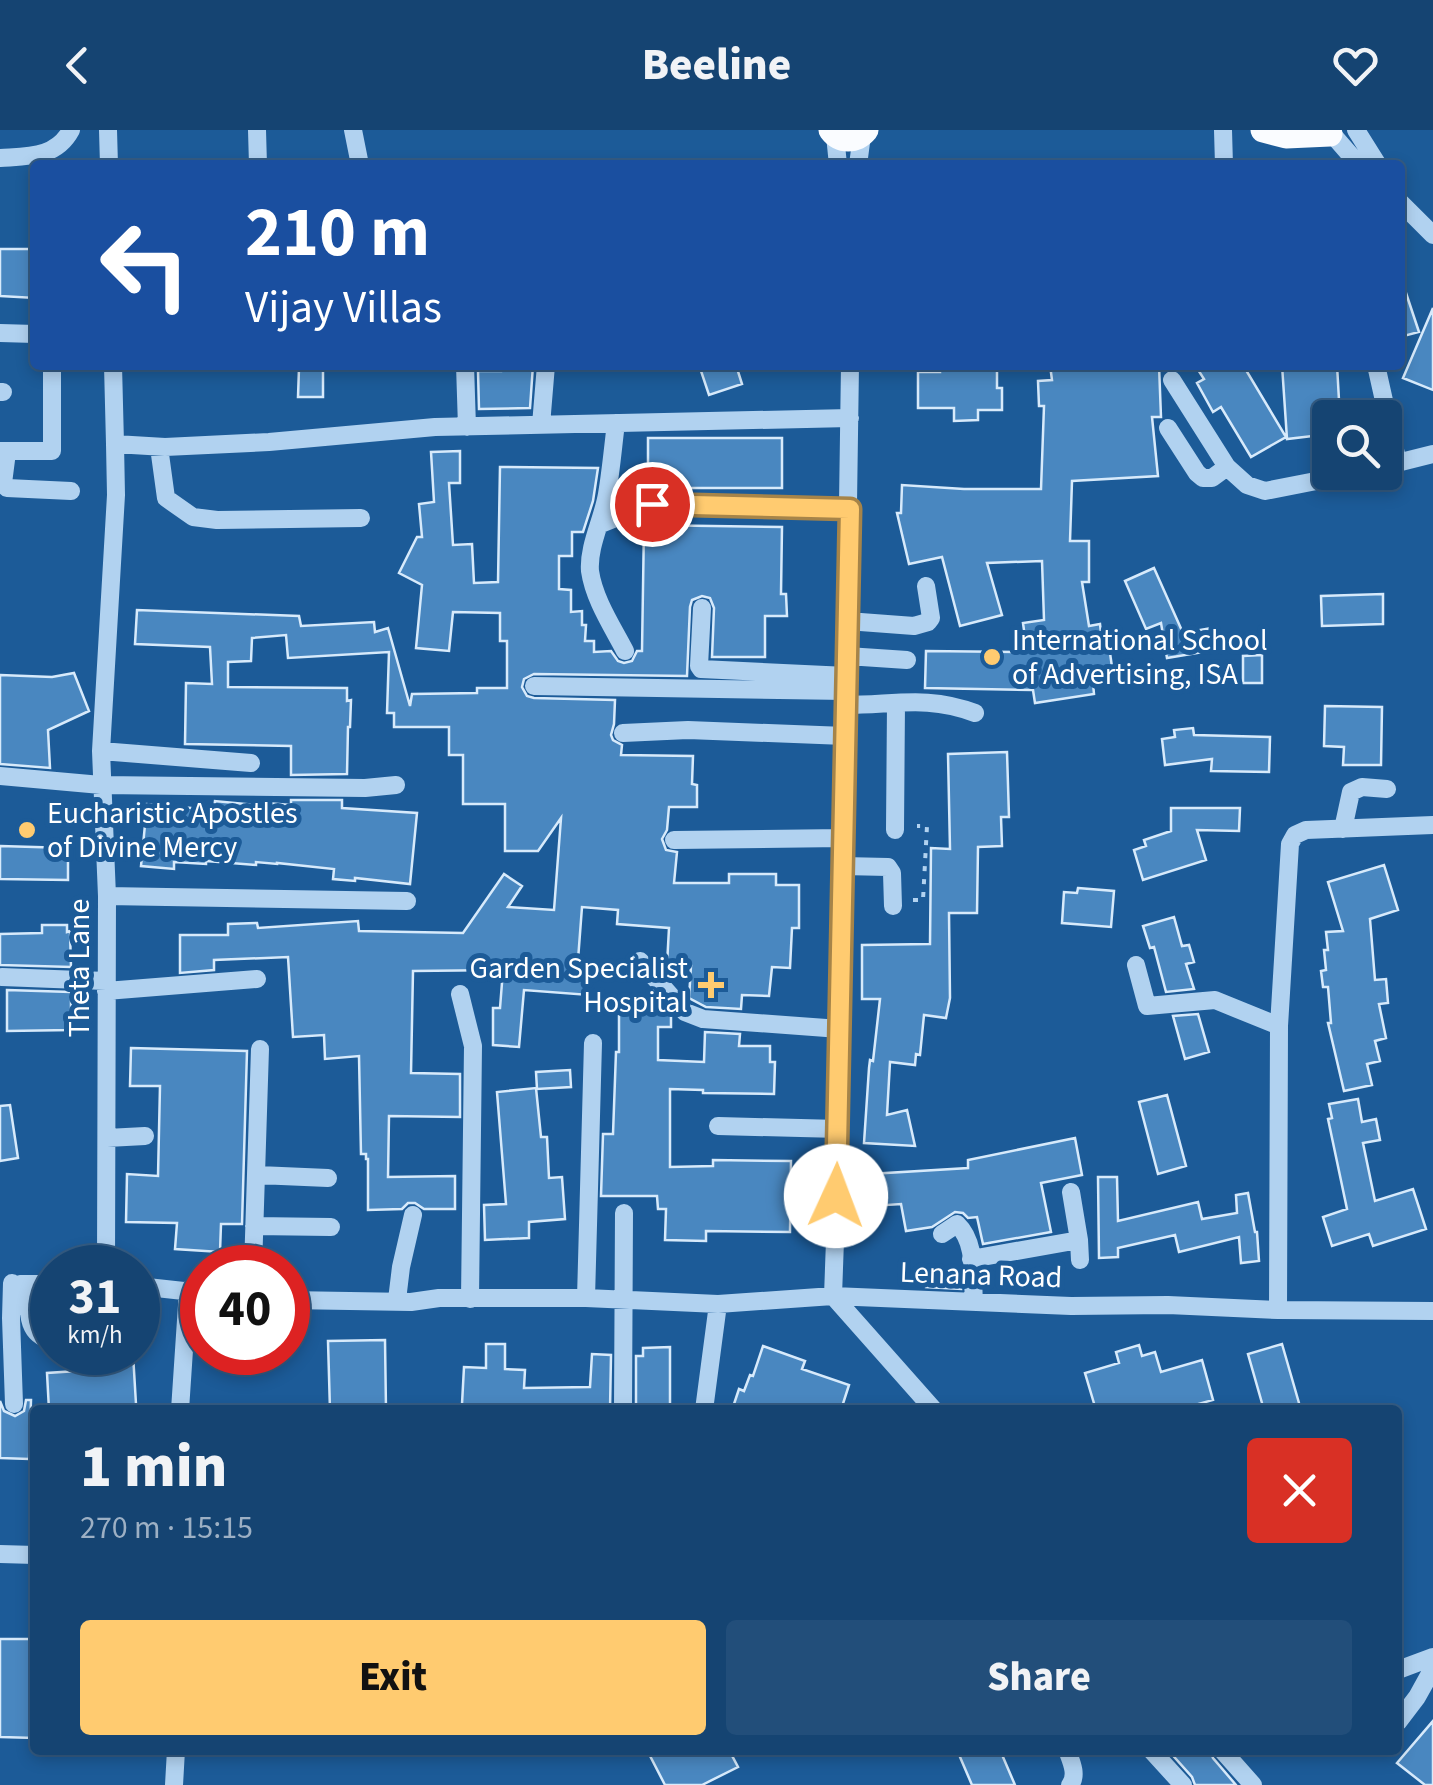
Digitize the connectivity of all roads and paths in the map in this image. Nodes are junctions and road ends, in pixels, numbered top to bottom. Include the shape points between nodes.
1 (71, 130) edge
2 (108, 130) edge
3 (258, 130) edge
4 (353, 130) edge
5 (1223, 130) edge
6 (1263, 130) edge
7 (833, 132) edge
8 (864, 132) edge
9 (1339, 132) edge
10 (0, 158) edge
11 (109, 160) edge
12 (258, 160) edge
13 (359, 160) edge
14 (837, 160) edge
15 (859, 160) edge
16 (1224, 160) edge
17 (1355, 160) edge
18 (1372, 160) edge
19 (1405, 207) edge
20 (1433, 235) edge
21 (0, 334) edge
22 (30, 334) edge
23 (52, 370) edge
24 (114, 370) edge
25 (465, 370) edge
26 (546, 370) edge
27 (850, 370) edge
28 (1377, 370) edge
29 (1172, 380) dead end
30 (1382, 400) edge
31 (850, 418) junction
32 (616, 423) junction
33 (541, 425) junction
34 (467, 427) junction
35 (1168, 428) dead end
36 (115, 444) junction
37 (159, 447) junction
38 (4, 451) edge
39 (1433, 454) edge
40 (1402, 462) edge
41 (1226, 468) junction
42 (1312, 482) edge
43 (71, 492) dead end
44 (850, 509) junction
45 (361, 518) dead end
46 (601, 524) junction
47 (926, 586) dead end
48 (702, 608) dead end
49 (847, 621) junction
50 (624, 651) dead end
51 (847, 656) junction
52 (907, 660) dead end
53 (534, 686) dead end
54 (846, 691) junction
55 (896, 703) junction
56 (975, 714) dead end
57 (623, 733) dead end
58 (845, 736) junction
59 (101, 751) junction
60 (251, 763) dead end
61 (0, 776) edge
62 (396, 784) dead end
63 (101, 785) junction
64 (1386, 789) dead end
65 (1433, 825) edge
66 (895, 828) joint
67 (1343, 828) junction
68 (843, 838) junction
69 (674, 840) dead end
70 (843, 866) junction
71 (107, 896) junction
72 (407, 901) dead end
73 (893, 903) joint
74 (640, 962) dead end
75 (1136, 965) dead end
76 (2, 978) edge
77 (257, 979) dead end
78 (106, 986) junction
79 (460, 994) dead end
80 (1280, 1026) junction
81 (840, 1029) junction
82 (593, 1044) dead end
83 (260, 1049) dead end
84 (718, 1126) dead end
85 (838, 1129) junction
86 (145, 1136) dead end
87 (106, 1138) junction
88 (258, 1175) junction
89 (328, 1178) dead end
90 (1071, 1192) dead end
91 (624, 1212) dead end
92 (412, 1215) dead end
93 (254, 1226) junction
94 (331, 1227) dead end
95 (942, 1234) dead end
96 (1079, 1240) junction
97 (106, 1245) edge
98 (254, 1245) edge
99 (971, 1259) junction
100 (1080, 1260) dead end
101 (13, 1283) edge
102 (833, 1296) junction
103 (470, 1298) junction
104 (586, 1298) junction
105 (310, 1300) edge
106 (397, 1300) junction
107 (624, 1300) junction
108 (974, 1302) junction
109 (718, 1304) junction
110 (1278, 1310) junction
111 (1433, 1311) edge
112 (30, 1322) edge
113 (184, 1375) edge
114 (14, 1404) dead end
115 (181, 1405) edge
116 (623, 1405) edge
117 (705, 1405) edge
118 (930, 1405) edge
119 (0, 1554) edge
120 (30, 1555) edge
121 (1433, 1657) edge
122 (1433, 1668) edge
123 (1402, 1669) edge
124 (1402, 1717) edge
125 (176, 1755) edge
126 (1069, 1755) edge
127 (1156, 1755) edge
128 (1226, 1755) edge
129 (174, 1785) edge
130 (1070, 1785) edge
131 (1183, 1785) edge
132 (1253, 1785) edge

1 - 10 street via 48,154
2 - 11 street
3 - 12 street
4 - 13 street
5 - 16 street
6 - 9 main road via 1286,136
7 - 8 main road via 854,139
7 - 14 street
8 - 15 street
9 - 17 street
9 - 18 street
19 - 20 street
21 - 22 street
23 - 38 street via 52,451
24 - 36 street
25 - 34 street
26 - 33 street
27 - 31 street
28 - 30 street
29 - 41 street
31 - 32 street
31 - 44 street
32 - 33 street
32 - 46 street
33 - 34 street
34 - 37 street
35 - 41 street via 1204,478
36 - 37 street
36 - 59 street, Theta Lane
37 - 45 street via 166,498 193,517
38 - 43 street via 7,488
39 - 40 street
41 - 42 street via 1266,491
44 - 46 street via 652,504
44 - 49 street
46 - 50 street via 590,570
47 - 49 street via 928,622
48 - 54 street via 702,669
49 - 51 street
51 - 52 street
51 - 54 street
53 - 54 street
54 - 55 street
54 - 58 street
55 - 56 street via 914,700
55 - 66 street
57 - 58 street
58 - 68 street
59 - 60 street
59 - 63 street, Theta Lane
61 - 63 street
62 - 63 street
63 - 71 street, Theta Lane
64 - 67 street via 1351,792
65 - 67 street
66 - 73 path via 927,826 923,900
67 - 80 street via 1306,830 1290,844
68 - 69 street
68 - 70 street
70 - 73 street via 888,867
70 - 81 street
71 - 72 street
71 - 78 street, Theta Lane
74 - 81 street via 685,1012
75 - 80 street via 1147,1006 1215,1000
76 - 78 street
77 - 78 street
78 - 87 street, Theta Lane
79 - 103 street via 473,1046
80 - 110 street
81 - 85 street
82 - 104 street
83 - 88 street
84 - 85 street
85 - 102 street
86 - 87 street
87 - 97 street, Theta Lane
88 - 89 street
88 - 93 street
90 - 96 street
91 - 107 street
92 - 106 street
93 - 94 street
93 - 98 street
95 - 99 street via 957,1224 970,1243
96 - 99 street
96 - 100 street
99 - 108 street
101 - 112 street
101 - 114 street
102 - 108 street, Lenana Road
102 - 109 street, Lenana Road
102 - 118 street
103 - 104 street, Lenana Road
103 - 106 street, Lenana Road
104 - 107 street, Lenana Road
105 - 106 street, Lenana Road
107 - 109 street, Lenana Road
107 - 116 street
108 - 110 street, Lenana Road
109 - 117 street
110 - 111 street, Lenana Road
113 - 115 street
119 - 120 street
121 - 123 street
122 - 124 street
125 - 129 street
126 - 130 street
127 - 131 street
128 - 132 street

